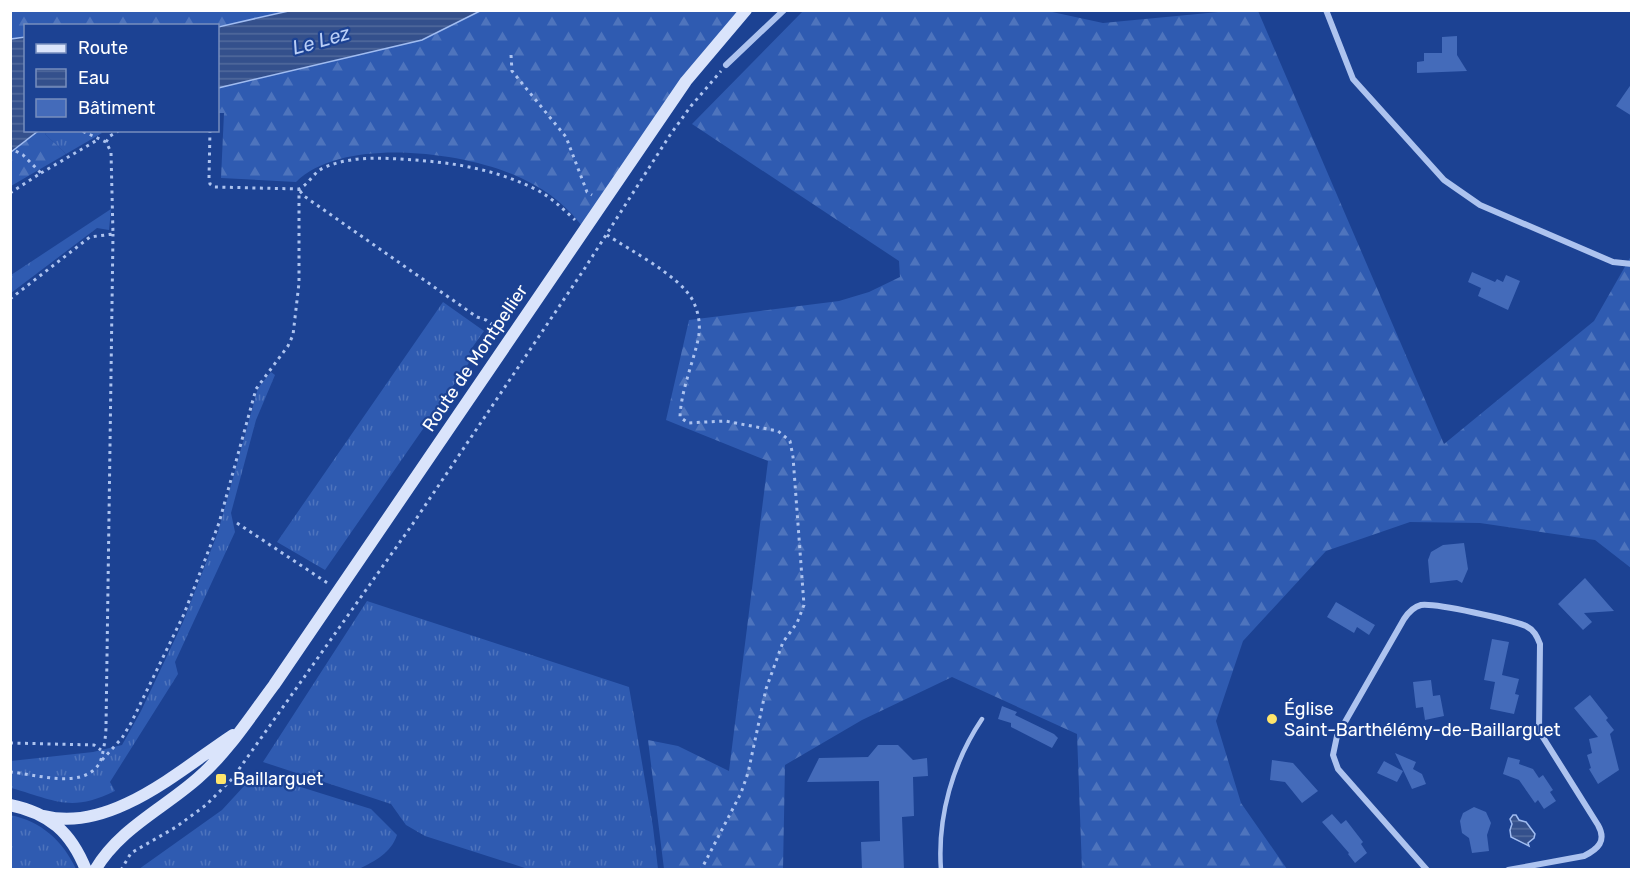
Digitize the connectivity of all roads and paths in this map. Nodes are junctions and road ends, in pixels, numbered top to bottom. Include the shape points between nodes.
1 (746, 10) edge
2 (784, 10) edge
3 (1326, 10) edge
4 (511, 54) dead end
5 (726, 65) joint
6 (84, 132) edge
7 (117, 132) edge
8 (210, 132) edge
9 (99, 139) junction
10 (106, 142) junction
11 (12, 149) dead end
12 (40, 173) junction
13 (299, 189) junction
14 (10, 193) edge
15 (604, 201) junction
16 (585, 230) junction
17 (113, 234) junction
18 (607, 234) junction
19 (1632, 264) edge
20 (10, 299) edge
21 (510, 337) junction
22 (237, 523) dead end
23 (338, 590) junction
24 (982, 719) dead end
25 (239, 731) junction
26 (10, 743) edge
27 (101, 752) junction
28 (101, 761) junction
29 (10, 772) edge
30 (10, 805) edge
31 (44, 816) junction
32 (86, 870) edge
33 (95, 870) edge
34 (121, 870) edge
35 (701, 870) edge
36 (941, 870) edge
37 (1427, 870) edge
38 (1508, 870) edge

1 - 15 main road, Route de Montpellier via 686,81
2 - 5 street
3 - 19 street via 1353,79 1444,180 1480,205 1613,261
4 - 15 path via 512,71 566,137 587,192
5 - 18 path via 684,115
6 - 9 path
7 - 10 path
8 - 13 path via 209,178 214,188
9 - 10 path
9 - 12 path
10 - 17 path via 111,152
11 - 12 path
12 - 14 path
13 - 16 path via 324,168 362,158 456,164 492,172 538,190
13 - 21 path
13 - 28 path via 299,282 293,335 256,389 219,523 184,614 131,723
15 - 16 main road, Route de Montpellier
16 - 21 main road, Route de Montpellier
17 - 20 path via 90,237
17 - 27 path via 106,727
18 - 34 path via 406,533 232,779 176,827 131,853
18 - 35 path via 671,277 692,298 699,318 698,338 680,417 688,423 725,421 778,431 790,441 794,457 804,605 783,642 766,689 741,793
21 - 23 main road, Route de Montpellier
22 - 23 path
23 - 25 main road, Route de Montpellier
24 - 36 lane via 952,779 941,836
25 - 31 main road, Route de Montpellier via 159,785 96,816
25 - 33 main road, Route de Montpellier via 222,756 196,780 114,843
26 - 27 path via 94,745
27 - 28 path
28 - 29 path via 76,779
30 - 31 main road
31 - 32 main road via 74,845
37 - 38 street via 1342,775 1332,755 1337,736 1404,619 1420,605 1526,626 1536,633 1540,644 1539,731 1602,832 1601,843 1584,856

